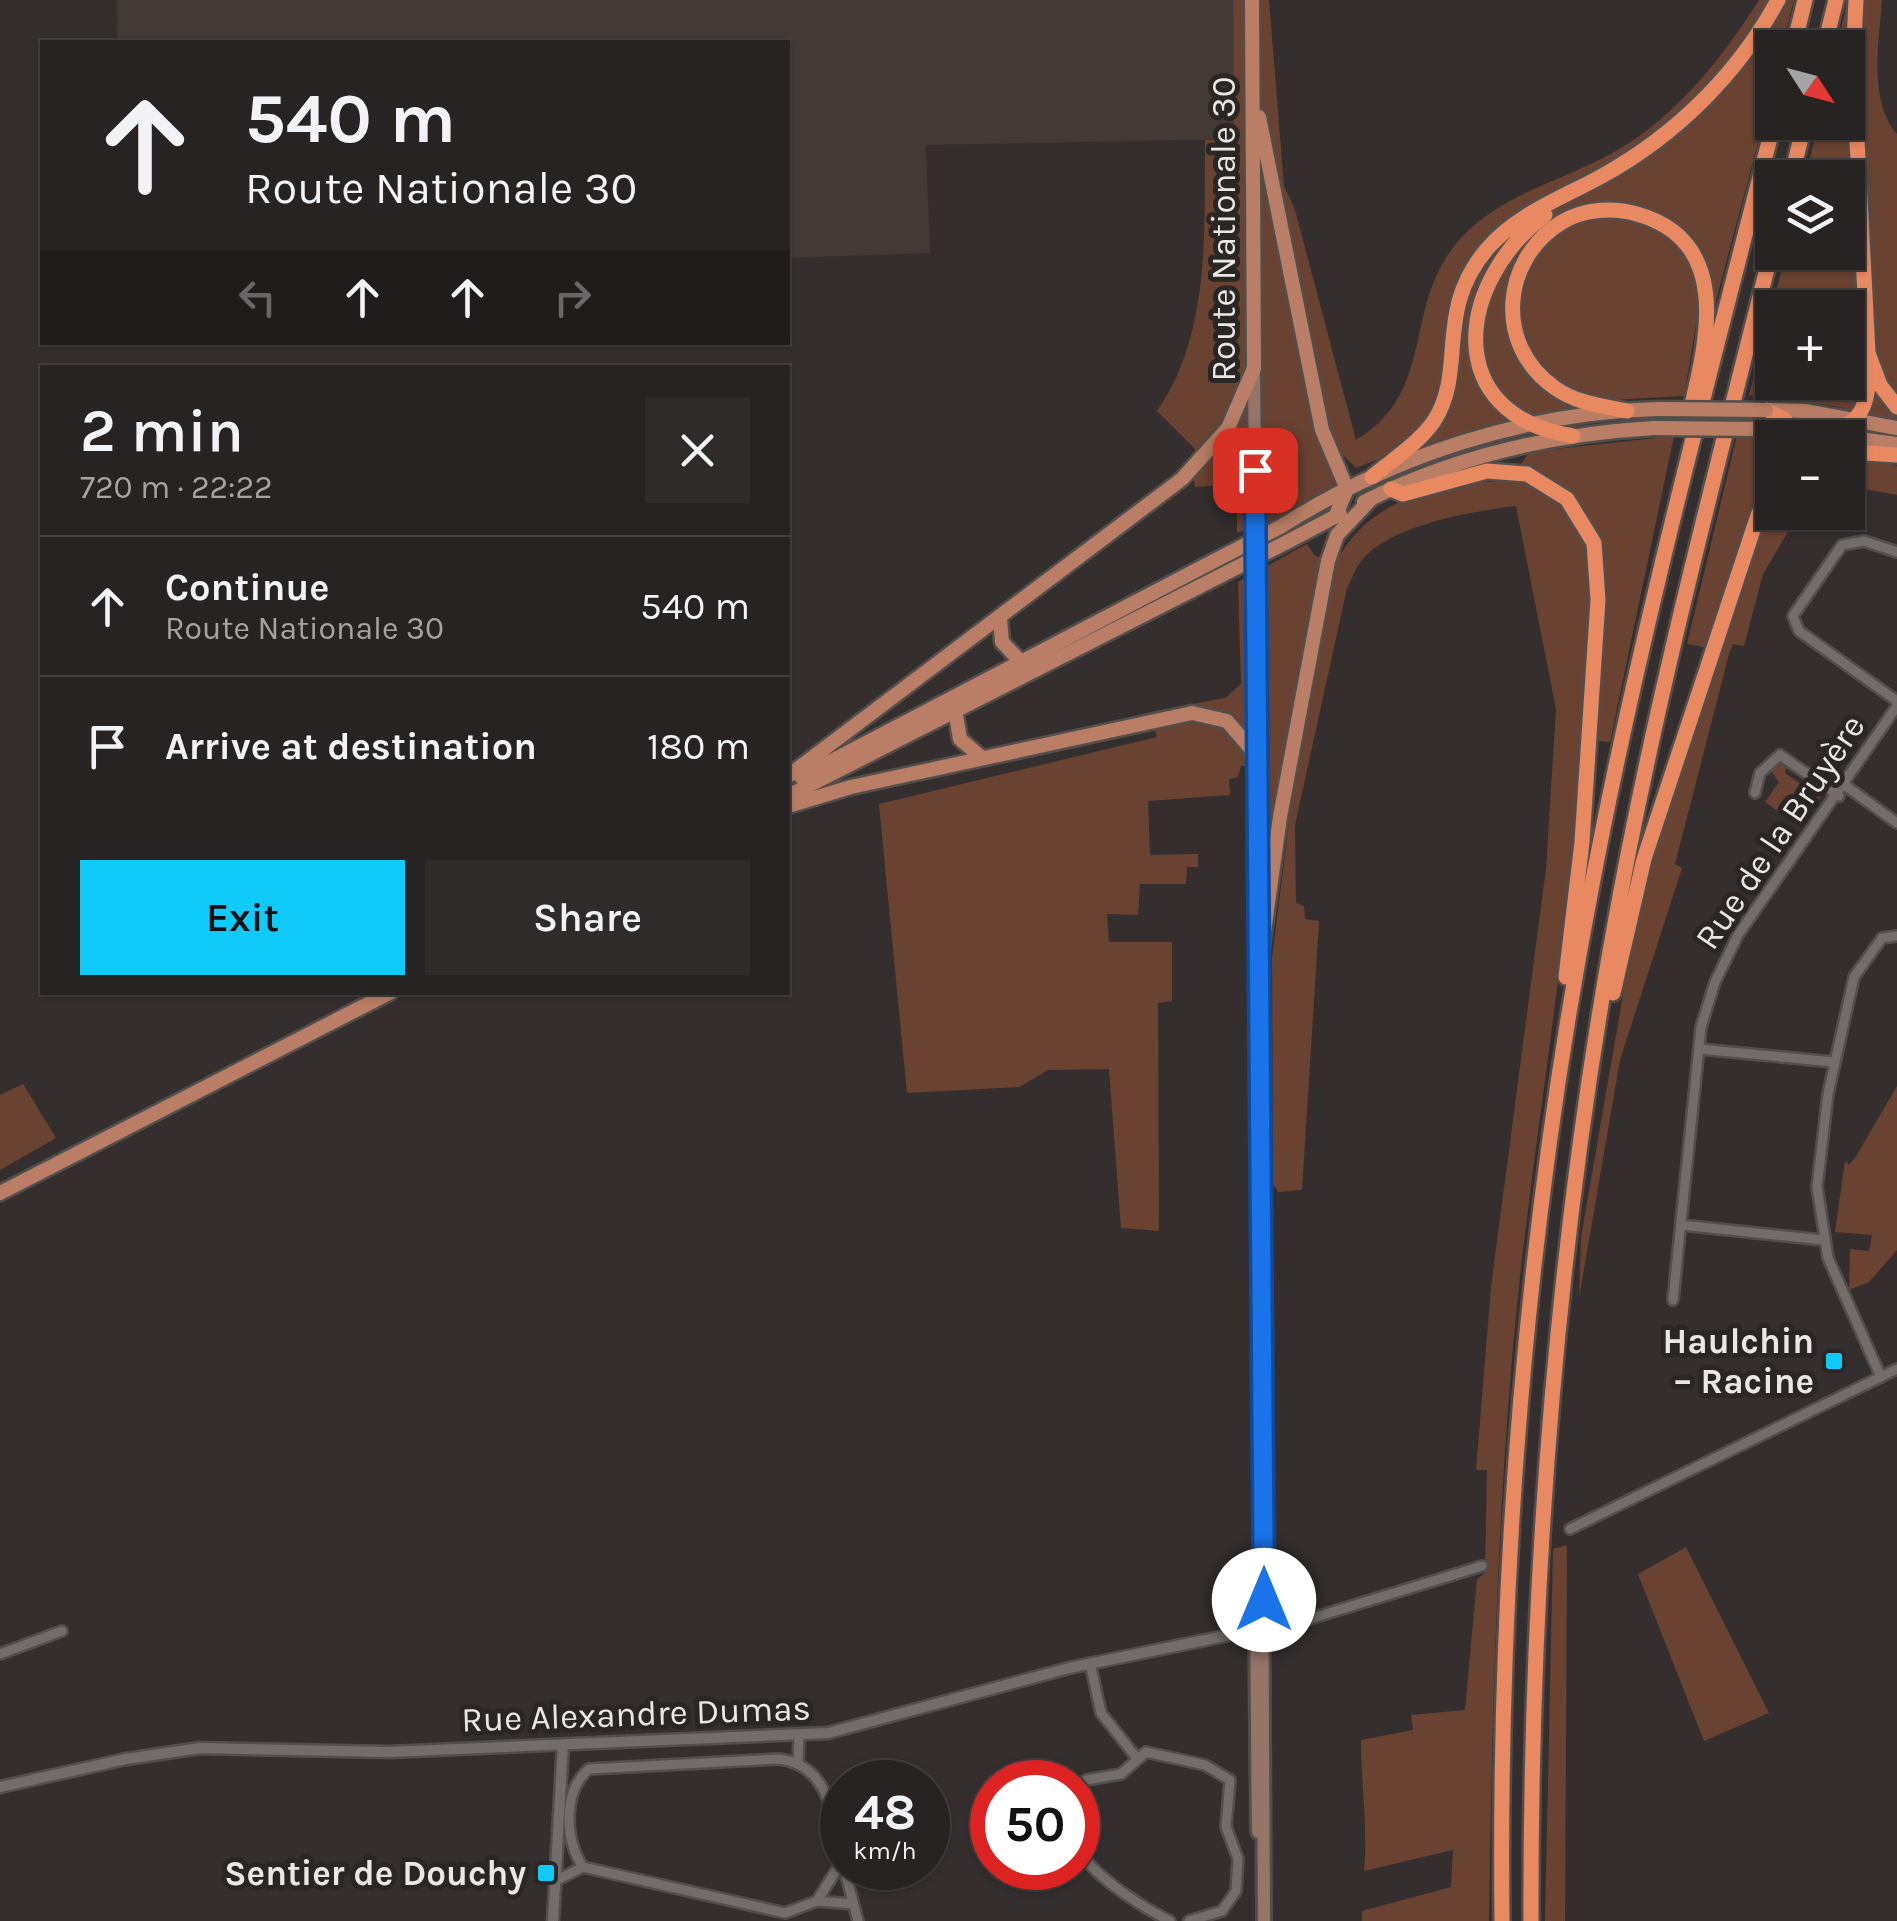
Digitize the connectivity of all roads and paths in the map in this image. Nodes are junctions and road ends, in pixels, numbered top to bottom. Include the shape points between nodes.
1 (1252, 0) edge
2 (1778, 0) edge
3 (1805, 0) edge
4 (1836, 0) edge
5 (1856, 0) edge
6 (1798, 30) edge
7 (1828, 30) edge
8 (1252, 87) junction
9 (1769, 140) edge
10 (1598, 179) junction
11 (1767, 270) edge
12 (1868, 353) junction
13 (1254, 368) junction
14 (1897, 408) edge
15 (1627, 410) junction
16 (1766, 410) junction
17 (1856, 419) junction
18 (1784, 420) edge
19 (1536, 425) junction
20 (1897, 428) edge
21 (1755, 429) edge
22 (1573, 436) junction
23 (1865, 441) edge
24 (1897, 444) edge
25 (1865, 453) edge
26 (1897, 454) edge
27 (1372, 477) junction
28 (1347, 489) junction
29 (1391, 489) junction
30 (1372, 498) junction
31 (1335, 517) junction
32 (1755, 524) edge
33 (1280, 527) junction
34 (1312, 529) junction
35 (1666, 546) junction
36 (1897, 552) edge
37 (1328, 561) junction
38 (1000, 618) junction
39 (1058, 659) junction
40 (1018, 661) junction
41 (964, 690) junction
42 (1897, 704) edge
43 (954, 714) junction
44 (1258, 757) junction
45 (981, 758) junction
46 (790, 775) edge
47 (790, 783) edge
48 (1846, 786) junction
49 (1755, 794) dead end
50 (790, 795) edge
51 (1839, 796) junction
52 (790, 806) edge
53 (1897, 823) edge
54 (1897, 936) edge
55 (1259, 968) junction
56 (385, 995) edge
57 (1699, 1048) junction
58 (1834, 1062) junction
59 (1556, 1100) junction
60 (1586, 1105) junction
61 (0, 1193) edge
62 (1680, 1225) junction
63 (1822, 1240) junction
64 (1673, 1300) dead end
65 (1897, 1369) edge
66 (1881, 1377) junction
67 (1570, 1528) dead end
68 (1482, 1566) dead end
69 (1306, 1620) junction
70 (62, 1630) dead end
71 (1261, 1630) junction
72 (0, 1654) edge
73 (1090, 1663) junction
74 (799, 1736) junction
75 (563, 1745) junction
76 (1136, 1758) junction
77 (798, 1763) junction
78 (1100, 1778) edge
79 (820, 1782) edge
80 (0, 1788) edge
81 (584, 1867) junction
82 (1100, 1874) edge
83 (555, 1881) junction
84 (825, 1890) edge
85 (850, 1890) edge
86 (817, 1902) junction
87 (853, 1904) junction
88 (1264, 1915) edge
89 (553, 1921) edge
90 (858, 1921) edge
91 (1170, 1921) edge
92 (1189, 1921) edge
93 (1502, 1921) edge
94 (1531, 1921) edge

1 - 8 main road, Route Nationale 30
2 - 10 highway via 1748,48 1700,103
3 - 6 highway
4 - 7 highway
5 - 12 highway via 1853,63
8 - 13 main road, Route Nationale 30
8 - 28 main road via 1322,430
9 - 35 highway
10 - 19 highway via 1512,244 1479,300 1476,344 1487,382 1502,402
10 - 27 highway via 1514,224 1477,262 1454,310 1441,408 1424,433
11 - 60 highway via 1648,759
12 - 14 highway
12 - 17 highway via 1867,395
13 - 38 main road via 1233,420 1198,465
13 - 44 main road, Route Nationale 30
15 - 16 main road, bridge
15 - 19 main road
15 - 35 highway via 1575,399 1550,384 1526,360 1513,328 1514,286 1529,253 1563,222 1588,212 1632,213 1666,227 1686,245 1706,285 1705,339
16 - 17 main road
16 - 18 highway
17 - 20 main road
19 - 22 highway
19 - 27 main road via 1438,450
21 - 22 main road, bridge
22 - 29 main road
23 - 24 main road
25 - 26 highway
27 - 28 main road
28 - 31 main road
28 - 33 main road
29 - 30 main road
29 - 59 highway via 1403,494 1487,470 1527,474 1567,499 1594,543 1598,600 1587,768
30 - 31 main road
30 - 37 main road via 1337,535
31 - 34 main road
32 - 60 highway via 1644,859
33 - 34 main road
33 - 40 main road, bridge
34 - 37 main road via 1324,541
34 - 39 main road, bridge
35 - 59 highway via 1603,825
36 - 42 street via 1864,541 1842,545 1793,620
37 - 55 main road
38 - 40 main road via 1002,642
38 - 46 main road
39 - 40 main road via 1035,666
39 - 43 main road
40 - 41 main road
41 - 43 main road
41 - 47 main road
42 - 48 street, Rue de la Bruyère
43 - 45 main road via 960,739
43 - 50 main road
44 - 45 main road via 1227,721 1192,713
44 - 55 main road, Route Nationale 30
45 - 52 main road
48 - 51 street, Rue de la Bruyère
48 - 53 street
49 - 51 street via 1758,777 1780,754
51 - 57 street, Rue de la Bruyère via 1734,942 1712,988
54 - 58 street via 1878,941 1856,973
55 - 71 main road, Route Nationale 30
56 - 61 main road
57 - 58 street
57 - 62 street, Rue de la Bruyère
58 - 63 street via 1817,1180
59 - 93 highway via 1515,1495
60 - 94 highway via 1548,1462
62 - 63 street
62 - 64 street, Rue de la Bruyère
63 - 66 street
65 - 66 street
66 - 67 street
68 - 69 street
69 - 71 street
69 - 71 street via 1280,1638
70 - 72 street
71 - 73 street, Rue Alexandre Dumas
71 - 88 main road, Route Nationale 30 via 1256,1793
73 - 74 street, Rue Alexandre Dumas via 879,1723
73 - 76 street via 1101,1713
74 - 75 street, Rue Alexandre Dumas
74 - 77 street
75 - 80 street, Rue Alexandre Dumas via 389,1752 200,1748
75 - 83 street
76 - 78 street via 1121,1774
76 - 92 street via 1152,1752 1200,1763 1231,1783 1226,1827 1238,1859 1236,1891 1222,1910
77 - 79 street
77 - 81 street via 778,1758 594,1767 579,1780 572,1807 570,1841
81 - 83 street
81 - 86 street via 775,1912
82 - 91 street
83 - 89 street
84 - 86 street
85 - 87 street
86 - 87 street
87 - 90 street

